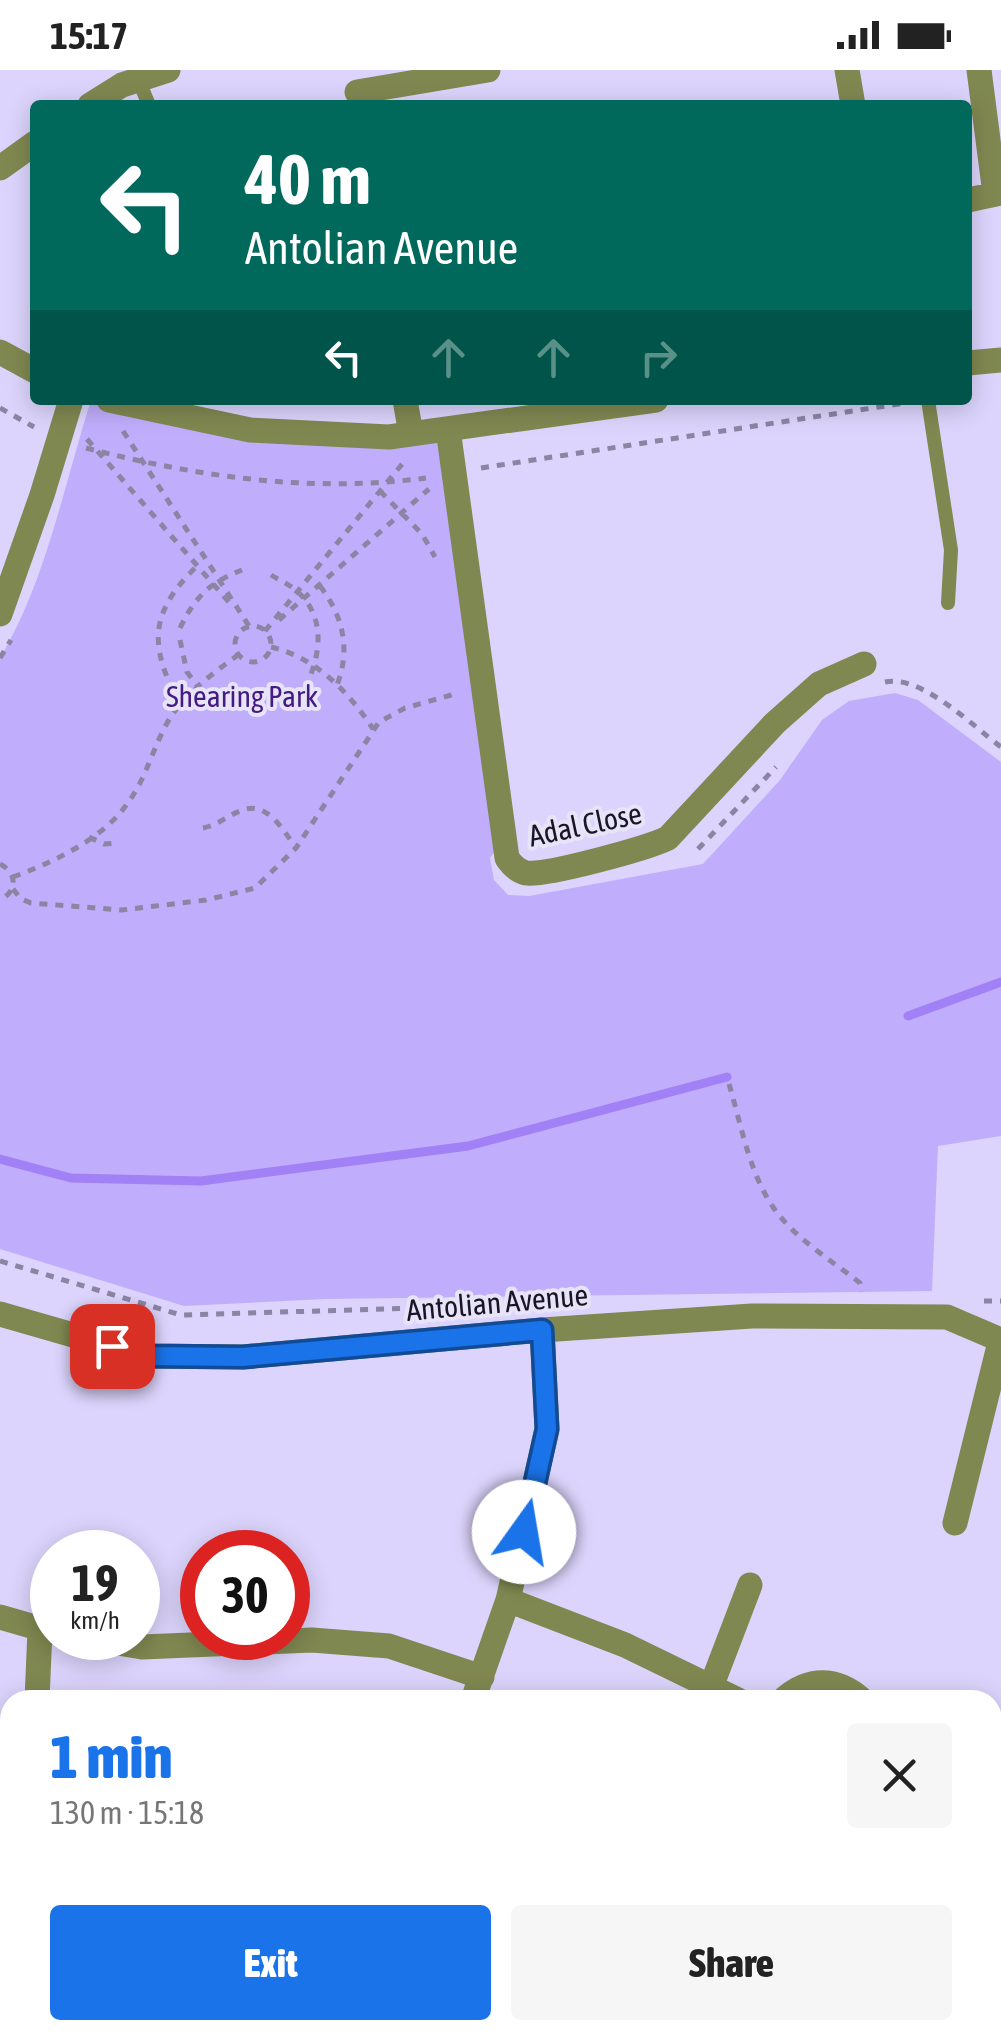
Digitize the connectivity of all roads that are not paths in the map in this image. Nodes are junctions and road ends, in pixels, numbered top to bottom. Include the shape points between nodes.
1 (94, 70) edge
2 (168, 70) edge
3 (488, 70) edge
4 (847, 70) edge
5 (979, 70) edge
6 (138, 79) junction
7 (356, 89) edge
8 (96, 100) edge
9 (147, 100) edge
10 (851, 100) edge
11 (30, 147) edge
12 (0, 168) edge
13 (998, 194) edge
14 (972, 199) edge
15 (0, 352) edge
16 (1001, 360) edge
17 (972, 363) edge
18 (30, 368) edge
19 (69, 405) edge
20 (133, 405) edge
21 (409, 405) edge
22 (621, 405) edge
23 (929, 405) edge
24 (429, 432) junction
25 (948, 604) dead end
26 (0, 614) edge
27 (871, 674) road end
28 (0, 1314) edge
29 (542, 1330) junction
30 (1001, 1341) edge
31 (955, 1523) dead end
32 (750, 1586) dead end
33 (508, 1600) junction
34 (0, 1617) edge
35 (30, 1626) edge
36 (160, 1645) edge
37 (42, 1660) edge
38 (711, 1687) junction
39 (477, 1688) edge
40 (38, 1690) edge
41 (717, 1690) edge
42 (794, 1690) edge
43 (850, 1690) edge

1 - 8 street
2 - 6 street
3 - 7 street
4 - 10 street
5 - 13 street
6 - 8 street
6 - 9 lane
11 - 12 street
13 - 14 street
15 - 18 street
16 - 17 street
19 - 26 street
20 - 24 street via 250,430 389,437
21 - 24 street, Adal Close
22 - 24 street
23 - 25 lane via 950,550
24 - 27 street, Adal Close via 453,466 513,867 525,873 668,838 819,684
28 - 29 street, Antolian Avenue via 146,1356 243,1357
29 - 30 street, Antolian Avenue via 752,1316 947,1317
29 - 33 street via 547,1429
30 - 31 street, Antolian Avenue
32 - 38 street
33 - 38 street via 626,1645
33 - 39 street
34 - 35 street
36 - 39 street via 312,1640 389,1646
37 - 40 street
38 - 41 street
42 - 43 street via 829,1682

